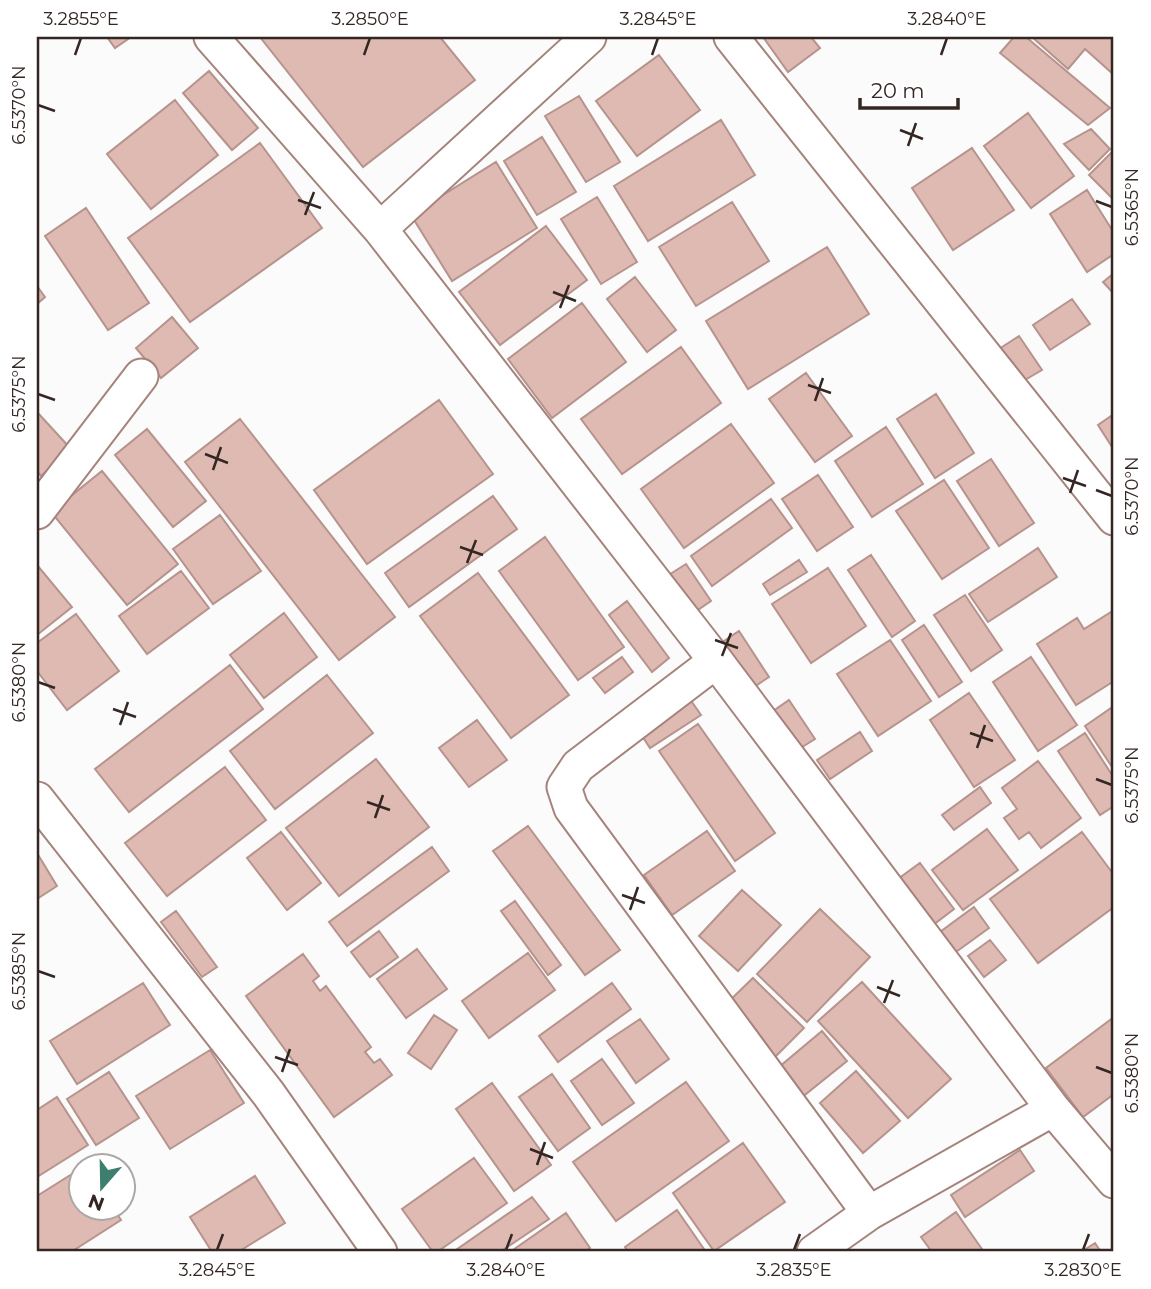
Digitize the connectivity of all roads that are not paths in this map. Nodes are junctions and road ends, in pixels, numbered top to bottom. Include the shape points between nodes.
1 (211, 37) edge
2 (589, 37) edge
3 (731, 37) edge
4 (380, 229) junction
5 (141, 376) dead end
6 (37, 512) edge
7 (1114, 518) edge
8 (716, 661) junction
9 (37, 799) edge
10 (1054, 1109) junction
11 (1114, 1181) edge
12 (869, 1213) junction
13 (380, 1252) edge
14 (814, 1252) edge

1 - 4 street
2 - 4 street
3 - 7 street
4 - 8 street
5 - 6 street
8 - 10 street
8 - 12 street via 578,765 564,787 571,808
9 - 13 street via 268,1093
10 - 11 street
10 - 12 street
12 - 14 street

